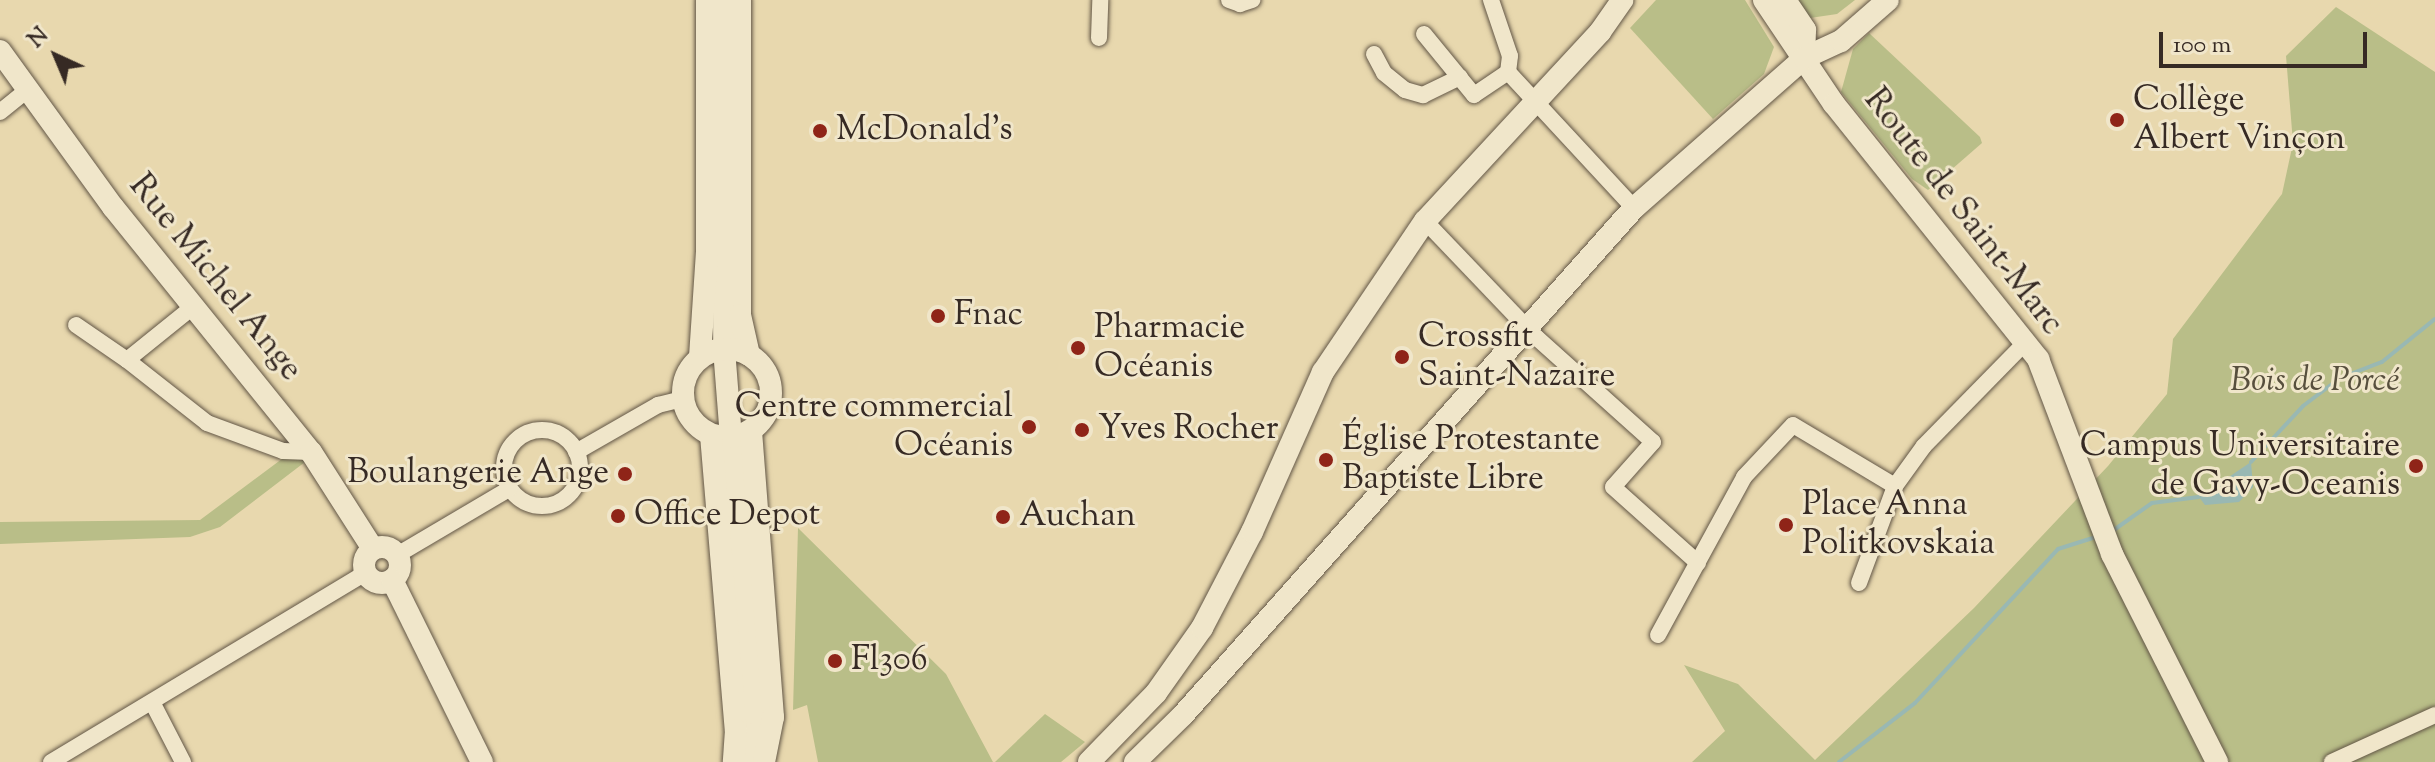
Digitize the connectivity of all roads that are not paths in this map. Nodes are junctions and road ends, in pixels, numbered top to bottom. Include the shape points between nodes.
1 (707, 0) edge
2 (723, 0) edge
3 (740, 0) edge
4 (1100, 0) edge
5 (1229, 0) edge
6 (1252, 0) edge
7 (1491, 0) edge
8 (1622, 0) edge
9 (1764, 0) edge
10 (1785, 0) edge
11 (1888, 0) edge
12 (1424, 34) dead end
13 (1099, 38) dead end
14 (0, 51) edge
15 (1374, 54) dead end
16 (1804, 58) junction
17 (1508, 72) junction
18 (1460, 77) junction
19 (27, 90) junction
20 (1533, 103) junction
21 (0, 112) edge
22 (1634, 208) junction
23 (1425, 221) junction
24 (194, 306) junction
25 (76, 325) dead end
26 (1527, 327) junction
27 (2027, 341) junction
28 (724, 349) junction
29 (749, 355) junction
30 (700, 357) junction
31 (127, 360) junction
32 (682, 399) junction
33 (730, 435) junction
34 (311, 452) junction
35 (576, 452) junction
36 (1895, 486) junction
37 (509, 489) junction
38 (373, 549) junction
39 (397, 555) junction
40 (1698, 563) junction
41 (366, 573) junction
42 (392, 580) junction
43 (1859, 583) dead end
44 (1658, 635) dead end
45 (152, 702) junction
46 (2435, 715) edge
47 (51, 762) edge
48 (183, 762) edge
49 (482, 762) edge
50 (734, 762) edge
51 (750, 762) edge
52 (764, 762) edge
53 (1089, 762) edge
54 (1135, 762) edge
55 (2217, 762) edge
56 (2332, 762) edge

1 - 30 main road via 706,283
2 - 28 main road
3 - 29 main road via 740,315
4 - 13 street
5 - 6 street
7 - 17 street via 1510,56
8 - 20 main road via 1600,32
9 - 16 main road, Route de Saint-Marc
10 - 16 main road via 1805,30
11 - 16 main road via 1841,41
12 - 18 street
14 - 19 main road, Rue Michel Ange
15 - 18 street via 1384,73 1405,90 1423,95
16 - 22 main road
16 - 27 main road, Route de Saint-Marc via 1834,104
17 - 18 street via 1474,95
17 - 20 street
19 - 21 street
19 - 24 main road, Rue Michel Ange
20 - 22 street
20 - 23 main road
22 - 26 main road
23 - 26 street
23 - 53 main road via 1323,372 1252,532 1202,628 1156,693
24 - 31 street
24 - 34 main road, Rue Michel Ange
25 - 31 street
26 - 40 street via 1653,442 1613,487
26 - 54 main road
27 - 36 street via 1933,436
27 - 55 main road, Route de Saint-Marc via 2056,397 2107,541
28 - 29 main road
28 - 30 main road
28 - 33 main road
29 - 33 main road via 765,370 771,390 767,413
30 - 32 main road via 686,376
31 - 34 street via 207,423 283,451
32 - 33 main road via 692,421
32 - 35 street via 658,405
33 - 50 main road via 713,464 736,730
33 - 51 main road via 751,688
33 - 52 main road via 753,456 773,717
34 - 38 main road, Rue Michel Ange
35 - 37 street via 579,475 559,502 526,503
35 - 37 street via 550,431 527,433 505,458
36 - 40 street via 1793,425 1744,477
36 - 43 street
37 - 39 street
38 - 39 main road via 384,547
38 - 41 main road via 364,563
39 - 42 main road via 400,566
40 - 44 street
41 - 42 main road via 380,583
41 - 45 street
42 - 49 main road
45 - 47 street
45 - 48 street
46 - 56 street

